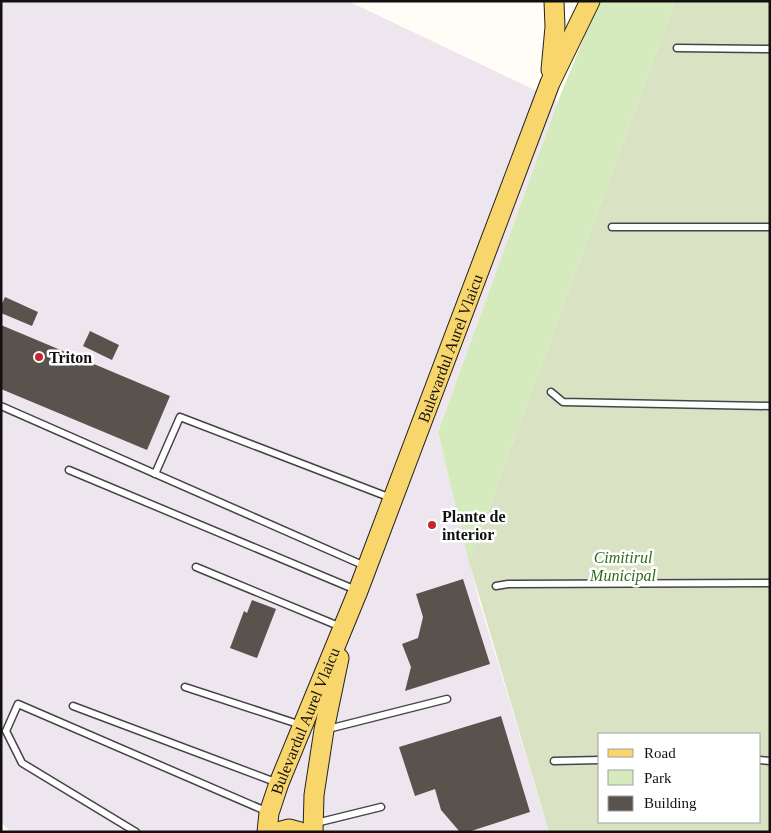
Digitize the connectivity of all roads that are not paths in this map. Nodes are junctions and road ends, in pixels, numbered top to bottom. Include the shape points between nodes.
1 (554, 1) edge
2 (588, 3) edge
3 (677, 48) dead end
4 (770, 48) edge
5 (550, 83) junction
6 (612, 227) dead end
7 (770, 227) edge
8 (551, 392) dead end
9 (1, 406) edge
10 (770, 406) edge
11 (69, 470) dead end
12 (154, 474) junction
13 (392, 498) junction
14 (196, 567) dead end
15 (366, 567) junction
16 (770, 583) edge
17 (496, 586) dead end
18 (358, 591) junction
19 (345, 621) junction
20 (185, 687) dead end
21 (447, 699) dead end
22 (73, 706) dead end
23 (302, 725) junction
24 (324, 730) junction
25 (598, 760) edge
26 (554, 761) dead end
27 (279, 783) junction
28 (381, 807) dead end
29 (269, 813) junction
30 (308, 829) edge
31 (136, 832) edge
32 (267, 832) edge
33 (278, 832) edge

1 - 5 main road, Bulevardul Aurel Vlaicu
2 - 5 main road, Bulevardul Aurel Vlaicu
3 - 4 lane
5 - 13 main road, Bulevardul Aurel Vlaicu
6 - 7 lane
8 - 10 lane via 563,402
9 - 12 lane
11 - 18 lane
12 - 13 lane via 180,417
12 - 15 lane
13 - 15 main road, Bulevardul Aurel Vlaicu
14 - 19 lane
15 - 18 main road, Bulevardul Aurel Vlaicu
16 - 17 lane
18 - 19 main road, Bulevardul Aurel Vlaicu
19 - 23 main road, Bulevardul Aurel Vlaicu
19 - 24 main road, Bulevardul Aurel Vlaicu
20 - 23 lane
21 - 24 lane
22 - 27 lane
23 - 27 main road, Bulevardul Aurel Vlaicu
24 - 30 main road, Bulevardul Aurel Vlaicu
25 - 26 lane
27 - 29 main road, Bulevardul Aurel Vlaicu
28 - 30 lane
29 - 31 lane via 18,704 6,731 22,763
29 - 32 main road, Bulevardul Aurel Vlaicu
30 - 33 main road

